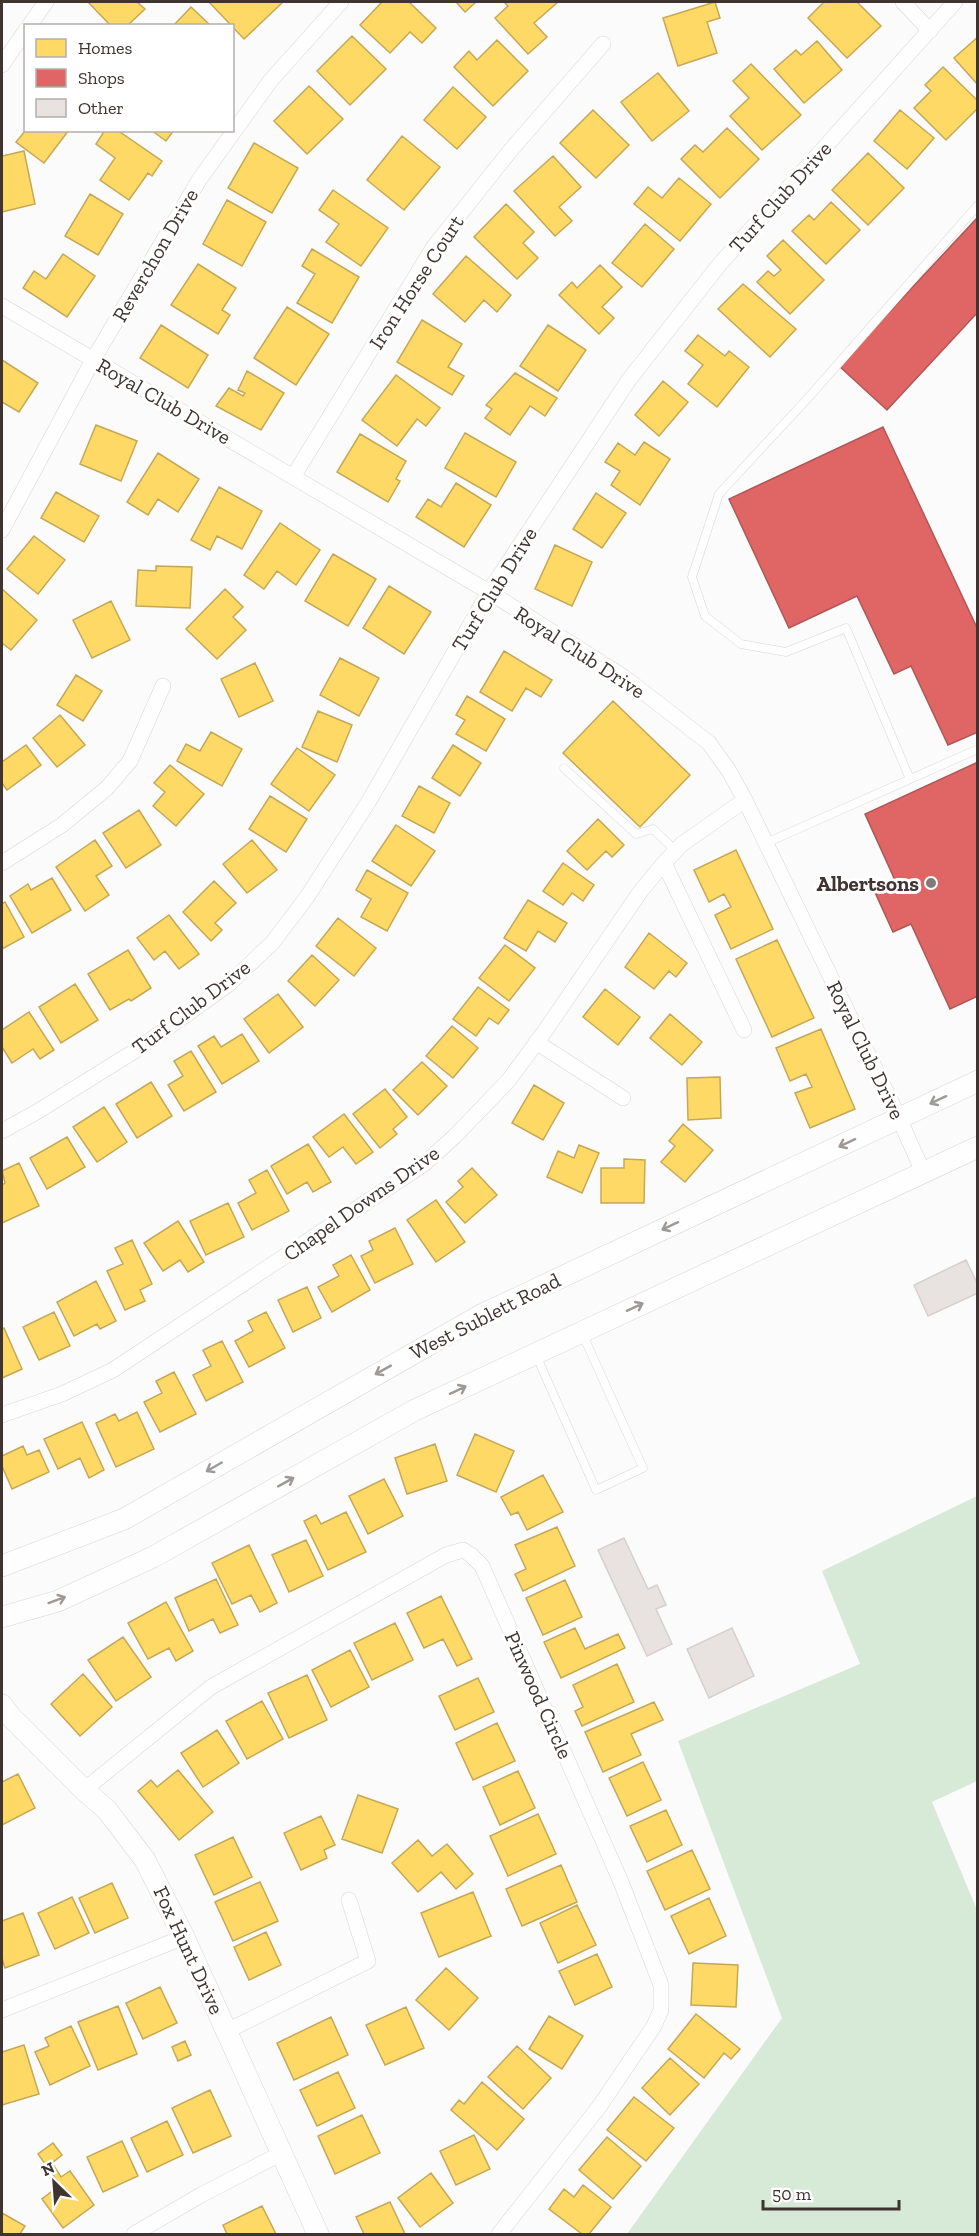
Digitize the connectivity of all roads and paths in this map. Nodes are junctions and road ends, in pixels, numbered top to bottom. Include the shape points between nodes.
1 (341, 2) edge
2 (903, 2) edge
3 (956, 2) edge
4 (38, 4) edge
5 (30, 24) edge
6 (930, 31) junction
7 (24, 33) edge
8 (603, 44) dead end
9 (2, 65) edge
10 (234, 131) edge
11 (234, 132) edge
12 (978, 205) edge
13 (2, 306) edge
14 (93, 360) junction
15 (293, 477) junction
16 (2, 530) edge
17 (489, 592) junction
18 (164, 686) dead end
19 (978, 749) edge
20 (564, 768) dead end
21 (910, 779) junction
22 (745, 800) junction
23 (766, 843) junction
24 (676, 850) junction
25 (2, 863) edge
26 (664, 863) junction
27 (744, 1030) dead end
28 (536, 1042) junction
29 (978, 1081) edge
30 (623, 1098) dead end
31 (900, 1118) junction
32 (2, 1131) edge
33 (978, 1147) edge
34 (923, 1172) junction
35 (582, 1332) junction
36 (535, 1354) junction
37 (2, 1415) edge
38 (2, 1566) edge
39 (2, 1617) edge
40 (5, 1717) edge
41 (84, 1790) junction
42 (349, 1900) dead end
43 (184, 1937) junction
44 (2, 2010) edge
45 (227, 2031) junction
46 (282, 2153) junction
47 (134, 2235) edge
48 (318, 2235) edge
49 (499, 2235) edge

1 - 10 street, Reverchon Drive via 271,80
2 - 6 street
3 - 6 street, Turf Club Drive
4 - 5 street
6 - 17 street, Turf Club Drive via 719,265 628,381
7 - 9 street
8 - 15 street, Iron Horse Court via 510,151 434,248
11 - 14 street, Reverchon Drive via 199,180
12 - 21 lane via 719,494 693,577 705,616 741,644 786,652 846,628
13 - 14 street, Royal Club Drive
14 - 15 street, Royal Club Drive
14 - 16 street, Reverchon Drive
15 - 17 street, Royal Club Drive
17 - 22 street, Royal Club Drive via 624,678 709,743
17 - 32 street, Turf Club Drive via 369,801 273,942 229,984 138,1049
18 - 25 street via 130,761 107,788 62,825
19 - 21 lane
20 - 24 lane via 636,834 653,829
21 - 23 lane
22 - 23 street, Royal Club Drive
22 - 24 street, Chapel Downs Drive
23 - 31 street, Royal Club Drive
24 - 26 street, Chapel Downs Drive
26 - 27 street
26 - 28 street, Chapel Downs Drive
28 - 30 street
28 - 37 street, Chapel Downs Drive via 508,1081 424,1164 113,1370 62,1394
29 -> 31 main road, West Sublett Road
31 - 34 street, Royal Club Drive
31 -> 38 main road, West Sublett Road via 481,1315 123,1519
33 - 34 main road
35 -> 34 main road
35 - 36 main road
35 - 36 lane via 643,1468 596,1490
39 -> 36 main road via 58,1601 153,1557 415,1410
40 - 41 main road, Fox Hunt Drive
41 - 43 main road, Fox Hunt Drive via 107,1810 145,1860
41 - 49 street, Pinwood Circle via 211,1687 446,1555 463,1550 482,1566 621,1882 661,1985 661,2010 654,2025 598,2107
42 - 45 street via 368,1961
43 - 44 street
43 - 45 main road, Fox Hunt Drive
45 - 46 main road, Fox Hunt Drive
46 - 47 street via 201,2194
46 - 48 main road, Fox Hunt Drive

